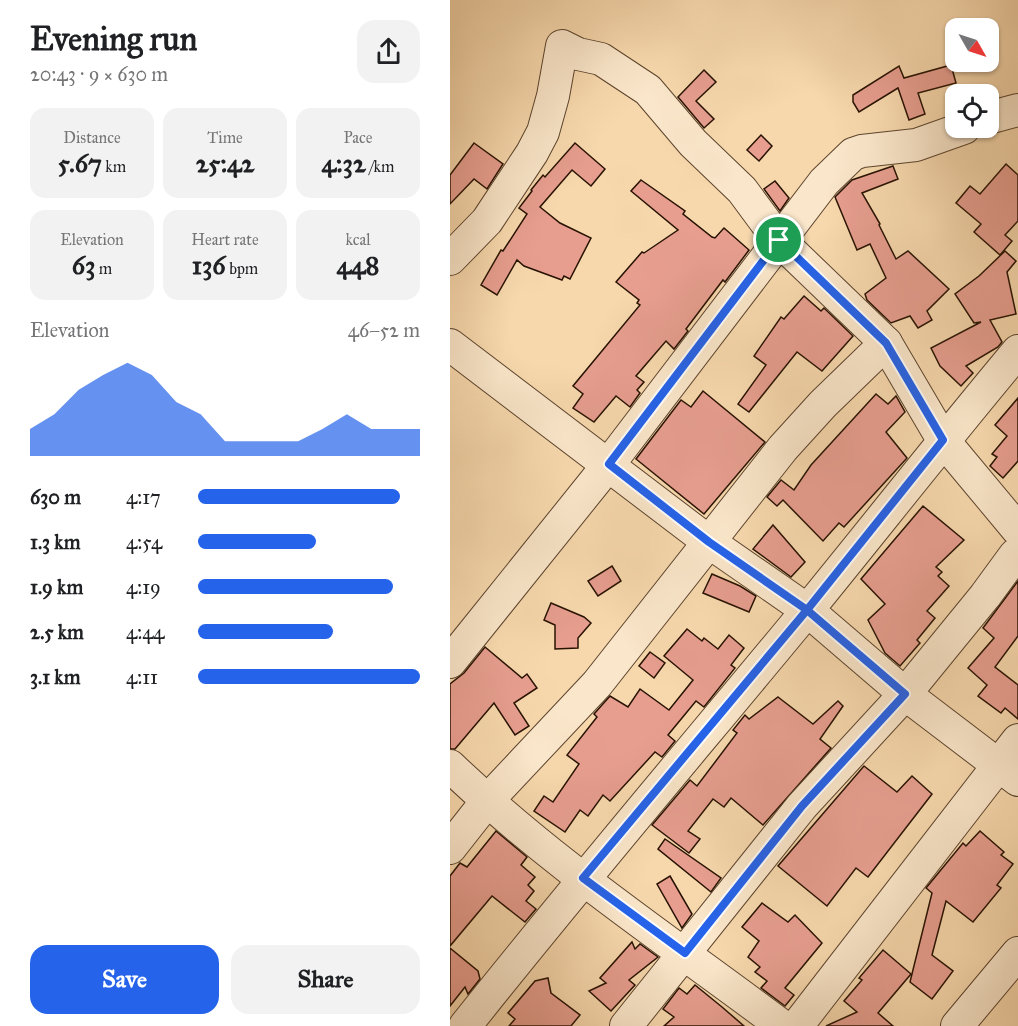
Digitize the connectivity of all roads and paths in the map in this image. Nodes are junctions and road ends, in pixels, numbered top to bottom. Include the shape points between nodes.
1 (1018, 110) edge
2 (999, 115) edge
3 (945, 135) edge
4 (779, 240) junction
5 (450, 259) edge
6 (886, 343) junction
7 (450, 345) edge
8 (1018, 351) edge
9 (943, 440) junction
10 (609, 464) junction
11 (1018, 530) edge
12 (709, 542) junction
13 (1018, 554) edge
14 (807, 610) junction
15 (450, 662) edge
16 (905, 694) junction
17 (1018, 740) edge
18 (450, 766) edge
19 (1008, 772) edge
20 (487, 801) junction
21 (450, 848) edge
22 (583, 878) junction
23 (1018, 952) edge
24 (685, 953) junction
25 (465, 1026) edge
26 (626, 1026) edge
27 (782, 1026) edge
28 (796, 1026) edge
29 (957, 1026) edge

1 - 2 street
3 - 4 street via 916,146 853,154 824,182
4 - 5 street via 742,189 693,143 648,90 601,59 562,46 543,132 532,153 488,221
4 - 6 street
4 - 10 street
6 - 9 street
6 - 12 street via 783,448
7 - 10 street
8 - 9 street
9 - 11 street
9 - 14 street
10 - 12 street
10 - 15 street
12 - 14 street
12 - 20 street via 597,684
13 - 16 street
14 - 16 street
14 - 22 street
16 - 19 street
16 - 24 street via 802,806
17 - 19 street
18 - 20 street
19 - 28 street
20 - 21 street
20 - 22 street
22 - 24 street
22 - 25 street
23 - 29 street
24 - 26 street
24 - 27 street

